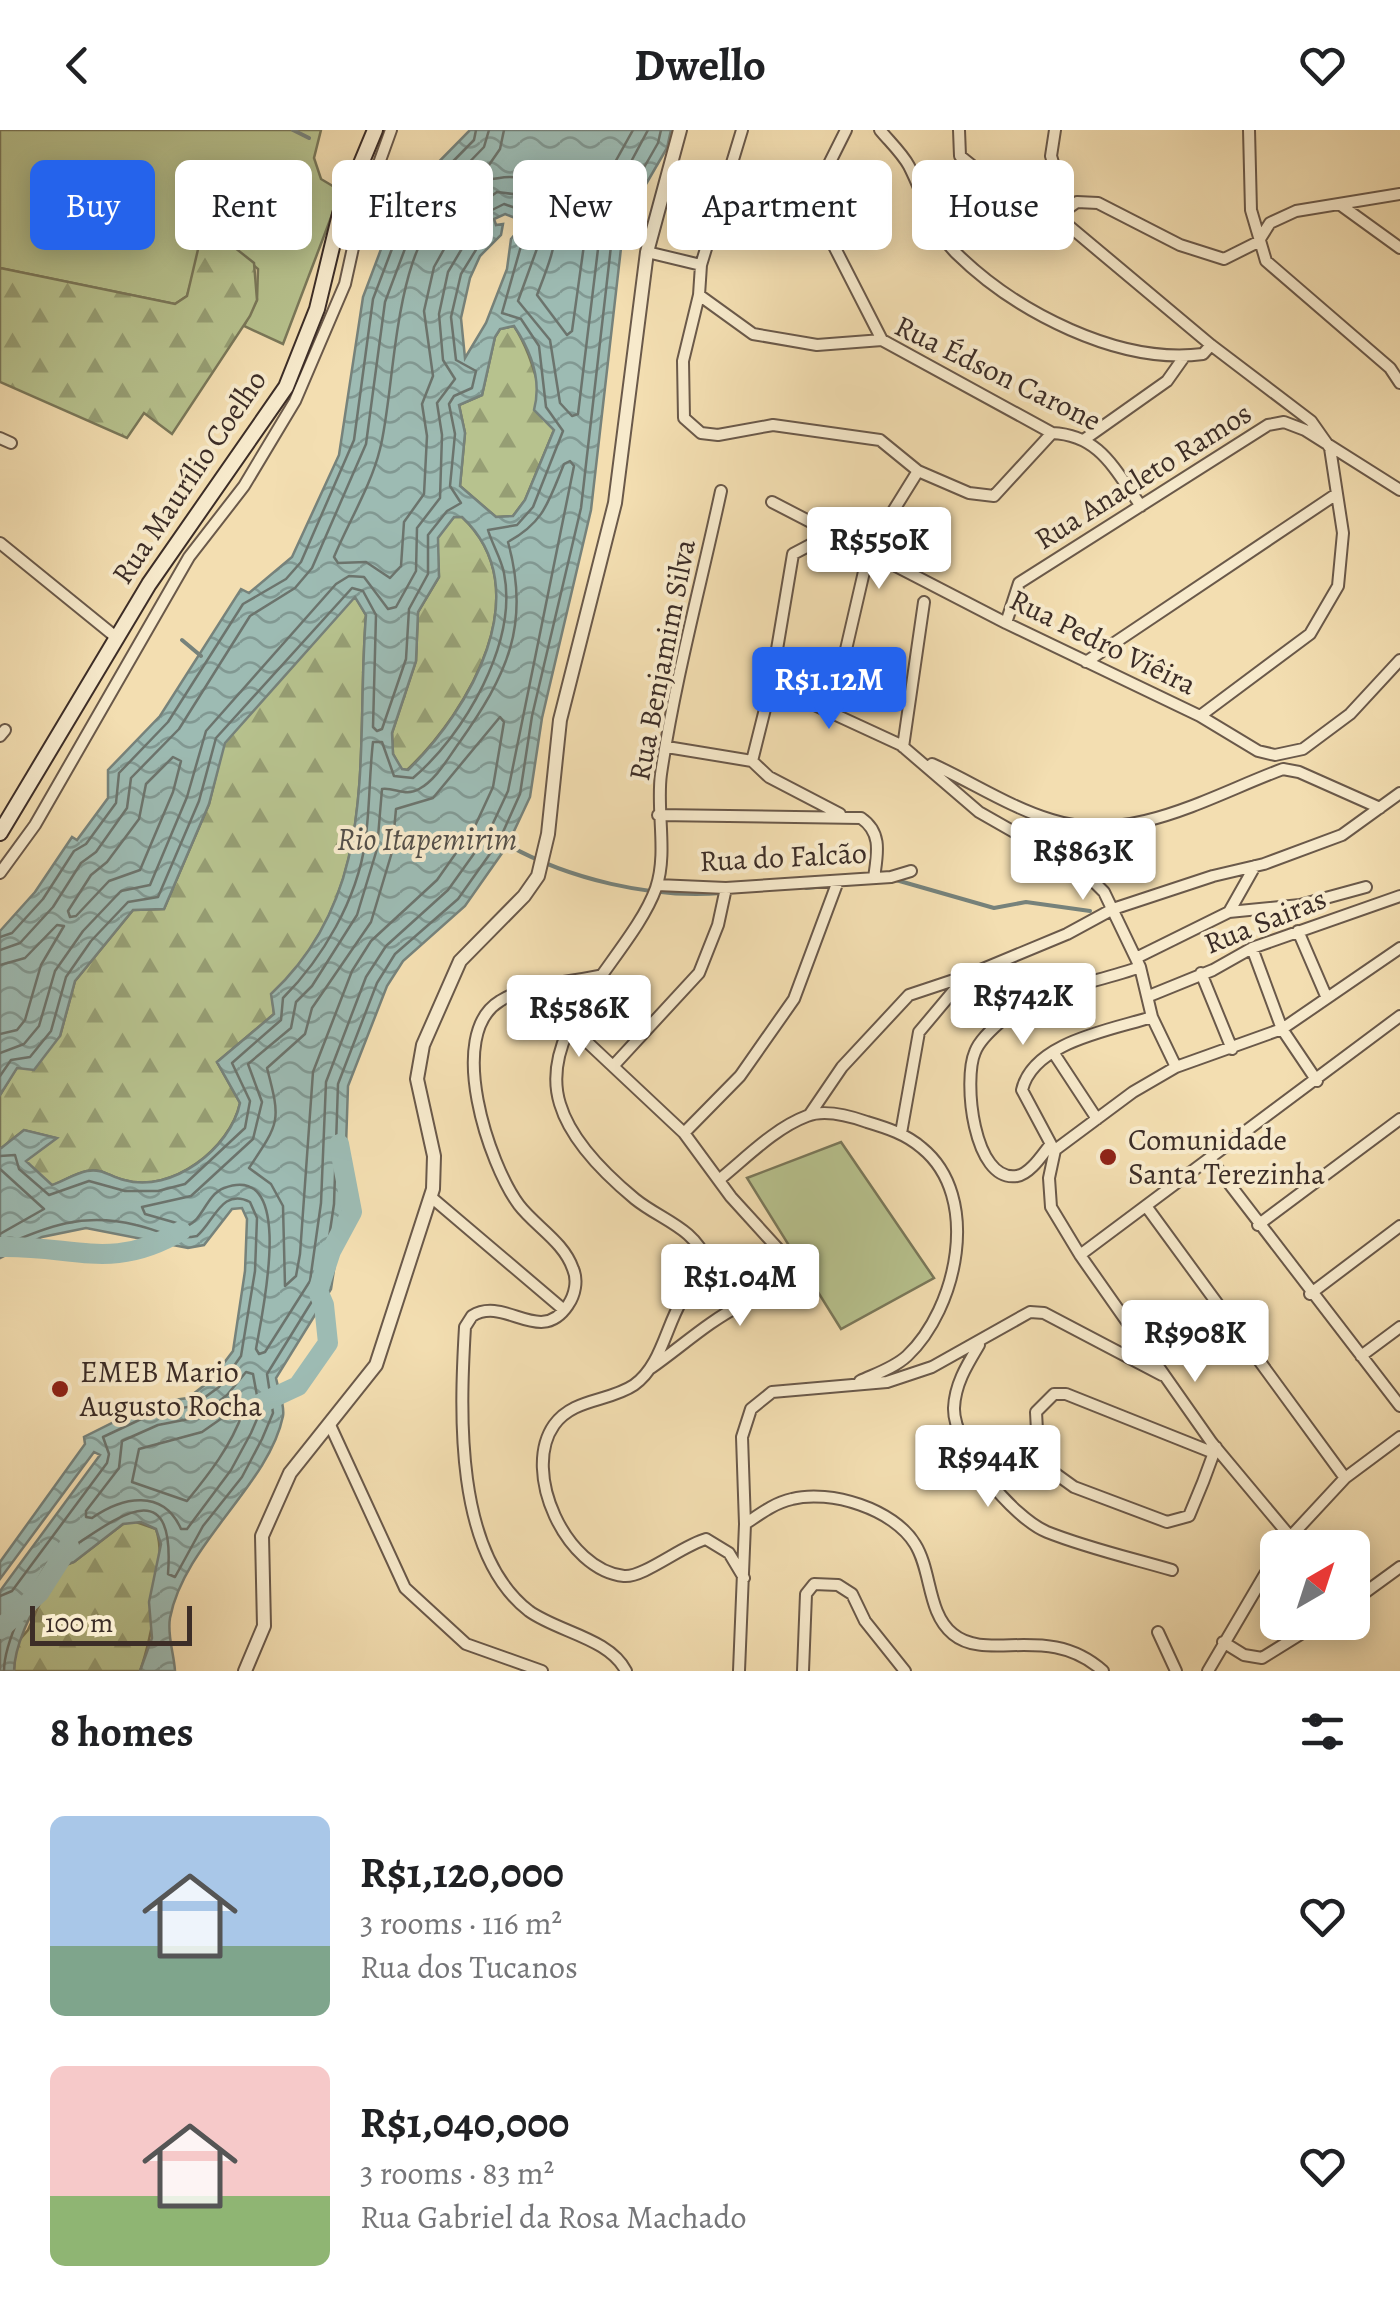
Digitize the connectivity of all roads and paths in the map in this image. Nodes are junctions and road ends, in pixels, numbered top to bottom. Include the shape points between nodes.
1 (375, 130) edge
2 (391, 130) edge
3 (680, 130) edge
4 (742, 130) edge
5 (846, 130) edge
6 (880, 130) edge
7 (959, 130) edge
8 (1054, 130) edge
9 (1250, 130) edge
10 (965, 160) edge
11 (1053, 160) edge
12 (1400, 194) edge
13 (1074, 204) edge
14 (1342, 206) junction
15 (1074, 223) edge
16 (1258, 242) junction
17 (1400, 248) edge
18 (647, 252) junction
19 (701, 265) junction
20 (700, 295) junction
21 (882, 340) junction
22 (1211, 346) junction
23 (1184, 357) junction
24 (1400, 383) edge
25 (1052, 432) junction
26 (1085, 439) junction
27 (1330, 448) junction
28 (918, 470) junction
29 (721, 490) dead end
30 (1400, 490) edge
31 (1335, 495) junction
32 (772, 502) dead end
33 (1141, 506) junction
34 (850, 539) junction
35 (0, 543) edge
36 (173, 548) junction
37 (868, 550) junction
38 (189, 558) junction
39 (924, 602) dead end
40 (1006, 623) junction
41 (117, 638) junction
42 (1400, 660) edge
43 (1086, 662) junction
44 (772, 685) junction
45 (832, 710) junction
46 (1200, 716) junction
47 (667, 747) junction
48 (904, 747) junction
49 (924, 760) junction
50 (752, 761) junction
51 (40, 768) junction
52 (60, 783) junction
53 (1400, 793) edge
54 (1380, 808) junction
55 (658, 815) junction
56 (846, 816) junction
57 (0, 833) edge
58 (1255, 866) junction
59 (911, 871) dead end
60 (0, 872) edge
61 (874, 878) junction
62 (838, 882) junction
63 (657, 885) junction
64 (1366, 887) dead end
65 (726, 888) junction
66 (1400, 896) edge
67 (1113, 909) junction
68 (1229, 912) junction
69 (1298, 931) junction
70 (1252, 948) junction
71 (1400, 948) edge
72 (1138, 962) junction
73 (1201, 973) junction
74 (604, 975) junction
75 (966, 976) junction
76 (1149, 996) junction
77 (1326, 996) junction
78 (1400, 1016) edge
79 (1152, 1017) junction
80 (569, 1024) junction
81 (1282, 1029) junction
82 (1232, 1048) junction
83 (1053, 1052) junction
84 (615, 1064) junction
85 (1176, 1067) junction
86 (1317, 1081) junction
87 (810, 1114) junction
88 (1097, 1118) junction
89 (1400, 1118) edge
90 (684, 1133) junction
91 (901, 1133) junction
92 (1053, 1148) junction
93 (1212, 1160) junction
94 (720, 1178) junction
95 (431, 1196) junction
96 (1146, 1206) junction
97 (1258, 1225) junction
98 (1400, 1226) edge
99 (1080, 1255) junction
100 (1310, 1294) junction
101 (564, 1310) junction
102 (1400, 1327) edge
103 (980, 1344) junction
104 (1361, 1356) junction
105 (649, 1369) junction
106 (1163, 1376) junction
107 (854, 1384) junction
108 (1400, 1406) edge
109 (330, 1425) junction
110 (1400, 1437) edge
111 (1215, 1450) junction
112 (1345, 1478) junction
113 (746, 1524) junction
114 (1285, 1530) edge
115 (1292, 1530) edge
116 (1400, 1566) edge
117 (1172, 1570) dead end
118 (744, 1578) junction
119 (1260, 1581) edge
120 (1370, 1588) edge
121 (1158, 1632) dead end
122 (1291, 1640) edge
123 (1222, 1642) junction
124 (246, 1671) edge
125 (542, 1671) edge
126 (626, 1671) edge
127 (739, 1671) edge
128 (803, 1671) edge
129 (905, 1671) edge
130 (1104, 1671) edge
131 (1176, 1671) edge
132 (1208, 1671) edge

1 - 36 main road, Rua Maurílio Coelho via 340,214 317,309 286,387
2 - 38 street via 320,352 270,447
3 - 18 street
4 - 19 street
5 - 21 street via 819,184 815,209
6 - 23 street via 908,165 954,252 1047,318 1153,357
7 - 10 street
8 - 11 street
9 - 16 street
12 - 14 street
13 - 16 street via 1098,204 1180,246 1224,259
14 - 16 street via 1296,211 1270,223
14 - 17 street
15 - 22 street
16 - 24 street via 1282,279
18 - 19 street
18 - 95 street via 615,503 560,720 538,876 460,961 418,1062 434,1156
19 - 20 street
20 - 21 street, Rua Édson Carone via 754,334 817,345
20 - 28 street via 681,394 684,418 701,433 773,424 852,434 880,440
21 - 25 street, Rua Édson Carone
22 - 23 street
22 - 27 street via 1312,420
23 - 26 street via 1166,381
25 - 26 street, Rua Édson Carone
25 - 28 street via 994,496 969,493
26 - 33 street, Rua Édson Carone
27 - 30 street, Rua Anacleto Ramos
27 - 31 street
27 - 33 street, Rua Anacleto Ramos via 1284,422 1268,425
28 - 37 street
29 - 47 street, Rua Benjamim Silva
31 - 43 street
31 - 46 street via 1344,533 1338,586 1310,634
32 - 34 street, Rua Pedro Viêira
33 - 40 street, Rua Anacleto Ramos via 1020,583
34 - 37 street, Rua Pedro Viêira
34 - 44 street via 793,554
35 - 41 street
36 - 38 street
36 - 41 main road, Rua Maurílio Coelho
37 - 40 street, Rua Pedro Viêira
37 - 45 street
38 - 52 street
39 - 48 street
40 - 43 street, Rua Pedro Viêira
41 - 51 main road, Rua Maurílio Coelho
42 - 46 street, Rua Pedro Viêira via 1350,714 1303,749 1258,751
43 - 46 street, Rua Pedro Viêira
44 - 45 street
44 - 50 street
45 - 48 street
47 - 50 street
47 - 55 street, Rua Benjamim Silva
48 - 49 street
49 - 54 street via 1007,803 1092,828 1133,825 1282,770
49 - 67 street via 979,812 1084,872
50 - 56 street via 769,777
51 - 52 street
51 - 57 main road, Rua Maurílio Coelho
52 - 60 street
53 - 54 street
54 - 58 street via 1342,835
55 - 56 street
55 - 63 street, Rua Benjamim Silva
56 - 61 street via 872,827 878,844
58 - 67 street
58 - 68 street
59 - 61 street, Rua do Falcão
61 - 62 street, Rua do Falcão
62 - 65 street, Rua do Falcão
62 - 90 street via 794,999 740,1076
63 - 65 street, Rua do Falcão
63 - 74 street, Rua Benjamim Silva
64 - 68 street via 1300,906
65 - 84 street via 699,973
66 - 69 street, Rua Sairas
67 - 72 street
67 - 75 street
68 - 72 street
69 - 70 street, Rua Sairas
69 - 77 street
70 - 73 street, Rua Sairas
70 - 81 street
71 - 77 street
72 - 76 street
72 - 92 street via 1031,1001 1001,1021 974,1054 973,1124 994,1166 1020,1175
73 - 76 street, Rua Sairas
73 - 82 street
74 - 80 street, Rua Benjamim Silva
74 - 101 street via 502,999 480,1026 474,1050 473,1081 500,1171 519,1205 573,1268 575,1288
75 - 87 street via 909,995 865,1039
75 - 91 street via 919,1032
76 - 79 street
77 - 81 street
78 - 86 street
79 - 83 street
79 - 85 street
80 - 84 street
80 - 105 street via 558,1074 566,1118 636,1199 690,1233 707,1262
81 - 82 street
81 - 86 street
82 - 85 street
83 - 88 street
83 - 92 street via 1031,1066 1022,1090
84 - 90 street
85 - 88 street
86 - 93 street
87 - 91 street
87 - 94 street
88 - 92 street
89 - 97 street
90 - 94 street
91 - 107 street via 943,1172 957,1240 950,1281 924,1338 904,1359
92 - 99 street via 1047,1192
93 - 96 street
93 - 97 street
94 - 105 street via 802,1275 786,1292 744,1303
95 - 101 street
95 - 109 street via 376,1365
96 - 99 street
96 - 112 street
97 - 100 street
98 - 100 street
99 - 106 street
100 - 104 street
101 - 126 street via 536,1324 481,1310 465,1327 462,1427 472,1500 496,1575 528,1610 602,1648
102 - 104 street
103 - 106 street via 1014,1318 1044,1314
103 - 107 street via 887,1382
103 - 117 street via 956,1387 956,1431 1000,1494 1044,1531
104 - 108 street
105 - 118 street via 636,1384 567,1412 554,1426 544,1446 544,1468 560,1530 575,1552 624,1576 706,1539 729,1553
106 - 111 street
107 - 113 street via 772,1392 751,1409 742,1437
109 - 124 street via 290,1473 262,1536 264,1626
109 - 125 street via 405,1588 466,1644
110 - 112 street
111 - 111 street via 1066,1394 1054,1394 1036,1412 1038,1448 1049,1469 1074,1487 1166,1522 1189,1516
111 - 114 street
112 - 115 street
113 - 118 street
113 - 130 street via 795,1498 844,1500 872,1511 914,1542 938,1615 954,1634 973,1644 1065,1648
116 - 120 street
118 - 127 street
119 - 123 street
121 - 131 street
122 - 123 street via 1262,1658
123 - 132 street
128 - 129 street via 806,1594 814,1584 846,1588

